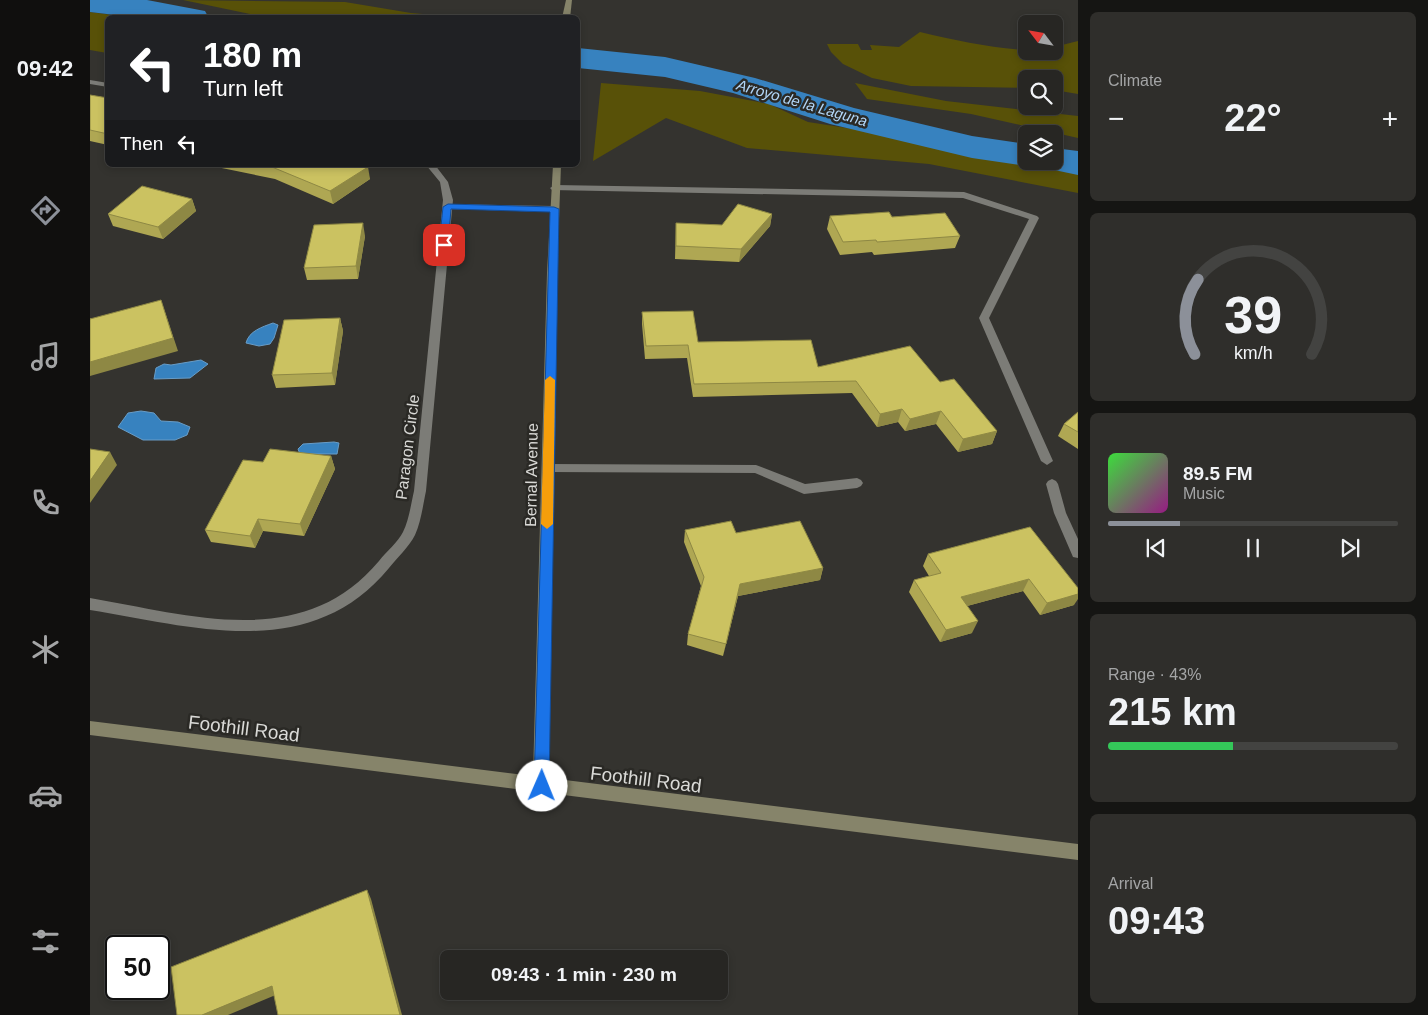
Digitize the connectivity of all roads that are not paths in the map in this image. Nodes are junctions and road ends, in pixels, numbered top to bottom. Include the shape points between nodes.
1 (569, 0) edge
2 (566, 15) edge
3 (90, 82) edge
4 (105, 84) edge
5 (432, 167) edge
6 (557, 167) edge
7 (555, 188) junction
8 (448, 207) junction
9 (554, 209) junction
10 (1048, 461) dead end
11 (548, 468) junction
12 (857, 483) dead end
13 (1052, 484) dead end
14 (1078, 553) edge
15 (90, 604) edge
16 (90, 728) edge
17 (542, 786) junction
18 (1078, 852) edge

1 - 2 main road
3 - 4 street
5 - 8 street, Paragon Circle via 444,182
6 - 7 main road, Bernal Avenue
7 - 9 main road, Bernal Avenue
7 - 10 street via 964,195 1034,218 984,318
8 - 9 street
8 - 15 street, Paragon Circle via 420,490 409,534 371,580 341,603 314,616 275,625 213,625
9 - 11 main road, Bernal Avenue
11 - 12 street via 756,470 804,489
11 - 17 main road, Bernal Avenue
13 - 14 street via 1060,513
16 - 17 main road, Foothill Road
17 - 18 main road, Foothill Road

